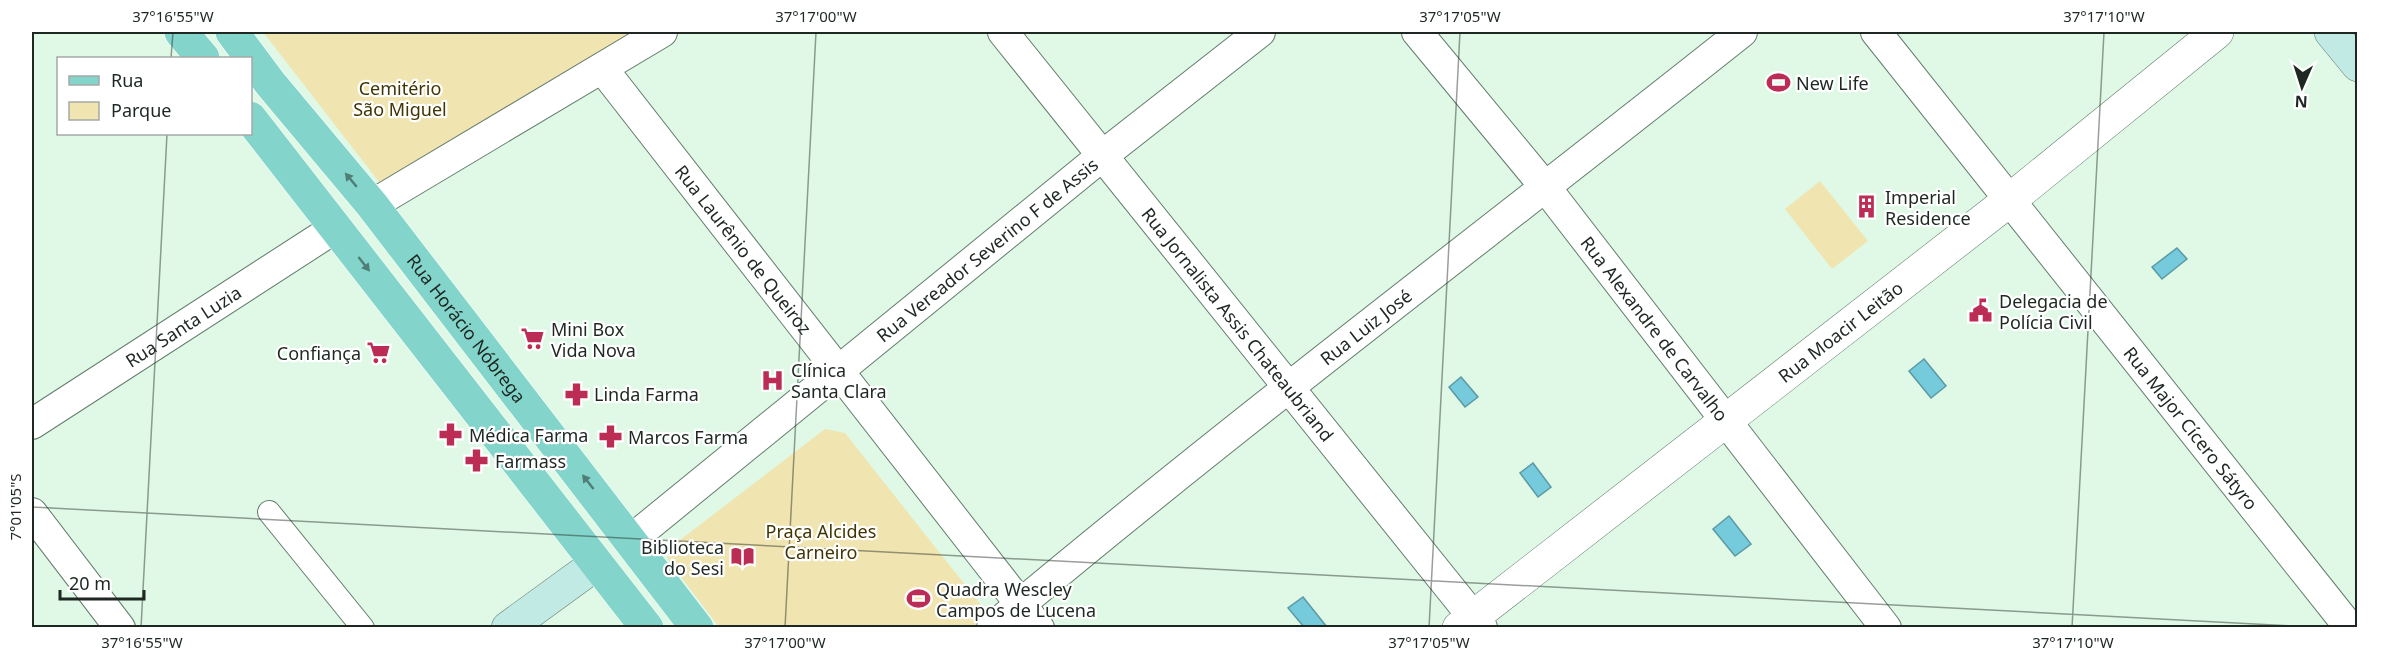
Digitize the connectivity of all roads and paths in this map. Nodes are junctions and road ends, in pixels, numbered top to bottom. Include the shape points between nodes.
1 (181, 32) edge
2 (232, 32) edge
3 (662, 32) edge
4 (1003, 32) edge
5 (1260, 32) edge
6 (1417, 32) edge
7 (1742, 32) edge
8 (1876, 32) edge
9 (2217, 32) edge
10 (2331, 32) edge
11 (201, 57) edge
12 (251, 57) edge
13 (252, 59) edge
14 (2358, 64) edge
15 (603, 68) junction
16 (252, 121) edge
17 (1102, 156) junction
18 (1546, 188) junction
19 (2010, 199) junction
20 (372, 206) junction
21 (335, 228) junction
22 (837, 370) junction
23 (1289, 386) junction
24 (1724, 422) junction
25 (32, 424) edge
26 (269, 512) dead end
27 (32, 513) edge
28 (632, 539) junction
29 (597, 566) junction
30 (1021, 604) junction
31 (1471, 624) edge
32 (120, 627) edge
33 (363, 627) edge
34 (508, 627) edge
35 (647, 627) edge
36 (697, 627) edge
37 (992, 627) edge
38 (1039, 627) edge
39 (1886, 627) edge
40 (2350, 627) edge

1 - 11 main road
12 -> 2 main road, Rua Horácio Nóbrega
3 - 15 street
4 - 17 street, Rua Jornalista Assis Chateaubriand
5 - 17 street, Rua Vereador Severino F de Assis
6 - 18 street, Rua Alexandre de Carvalho
7 - 18 street, Rua Luiz José
8 - 19 street, Rua Major Cícero Sátyro
9 - 19 street, Rua Moacir Leitão
10 - 14 main road
20 -> 13 main road, Rua Horácio Nóbrega
15 - 20 street
15 - 22 street, Rua Laurênio de Queiroz
16 - 21 main road
17 - 22 street, Rua Vereador Severino F de Assis
17 - 23 street, Rua Jornalista Assis Chateaubriand
18 - 23 street, Rua Luiz José
18 - 24 street, Rua Alexandre de Carvalho
19 - 24 street, Rua Moacir Leitão
19 - 40 street, Rua Major Cícero Sátyro
28 -> 20 main road, Rua Horácio Nóbrega
21 - 25 street, Rua Santa Luzia
21 -> 29 main road
22 - 28 street, Rua Vereador Severino F de Assis
22 - 30 street, Rua Laurênio de Queiroz
23 - 30 street, Rua Luiz José
23 - 31 street, Rua Jornalista Assis Chateaubriand
24 - 31 street, Rua Moacir Leitão
24 - 39 street, Rua Alexandre de Carvalho
26 - 33 street
27 - 32 street
28 - 29 main road
28 - 36 main road, Rua Horácio Nóbrega
29 - 34 main road
29 - 35 main road
30 - 37 street, Rua Luiz José
30 - 38 street, Rua Laurênio de Queiroz

